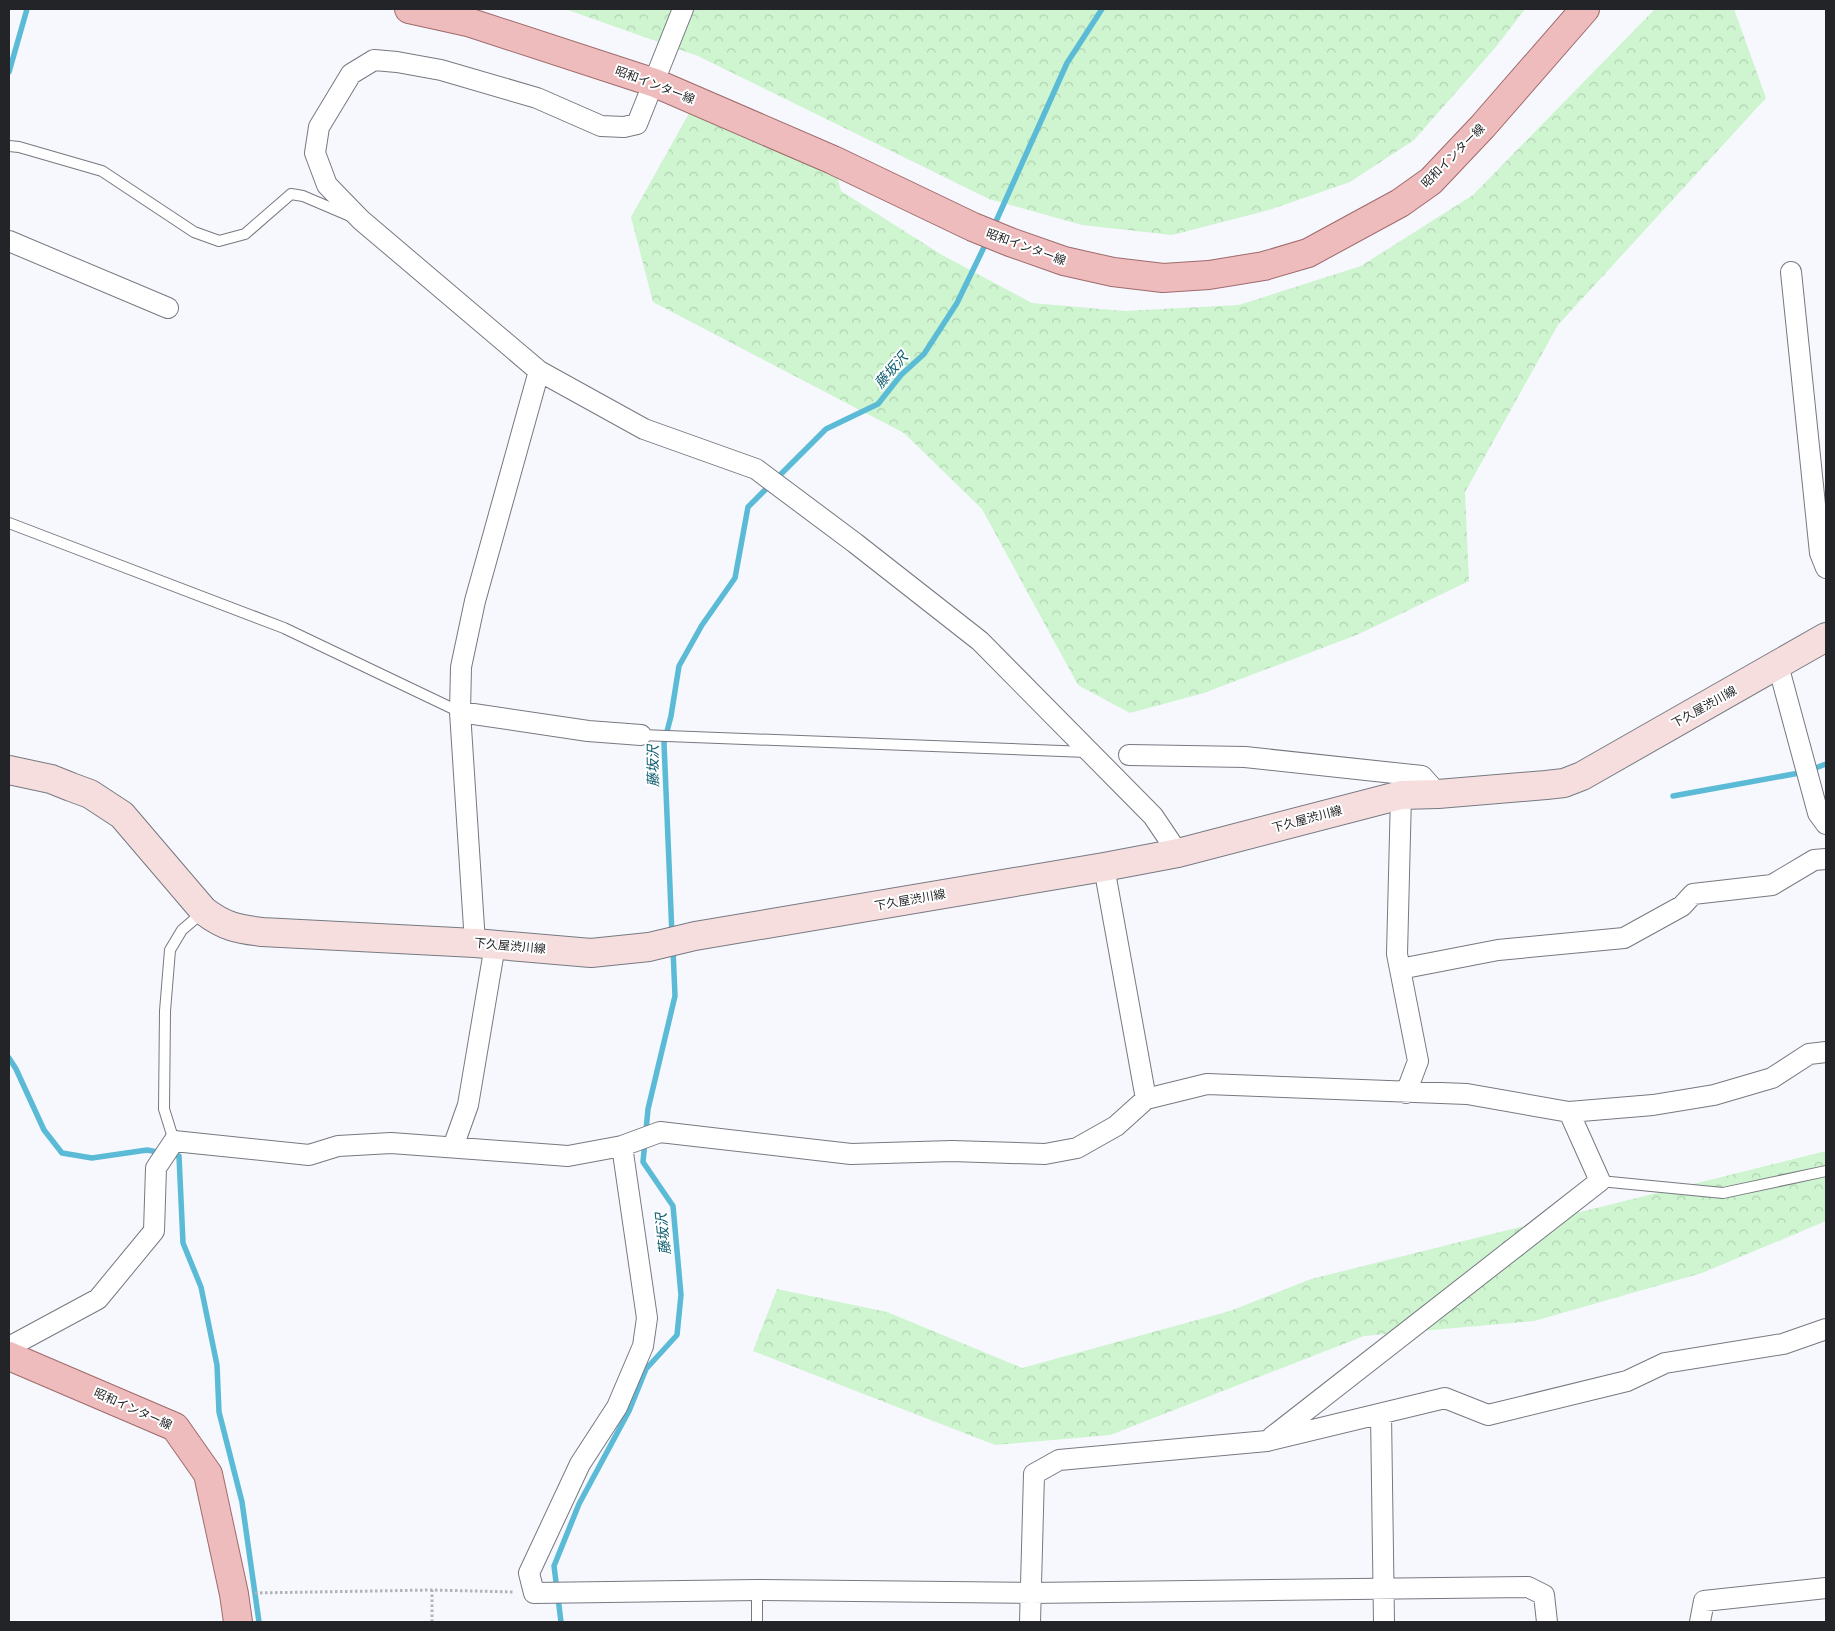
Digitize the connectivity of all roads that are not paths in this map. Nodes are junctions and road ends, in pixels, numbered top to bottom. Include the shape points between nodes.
1 (409, 9) edge
2 (683, 9) edge
3 (1586, 9) edge
4 (655, 82) junction
5 (9, 146) edge
6 (361, 220) junction
7 (9, 241) edge
8 (1791, 272) dead end
9 (168, 308) dead end
10 (539, 371) junction
11 (9, 523) edge
12 (1826, 568) edge
13 (1826, 637) edge
14 (1778, 665) junction
15 (460, 712) junction
16 (641, 735) joint
17 (1090, 752) junction
18 (1129, 755) dead end
19 (9, 770) edge
20 (1438, 794) junction
21 (1401, 795) junction
22 (1826, 824) edge
23 (1178, 853) junction
24 (1826, 859) edge
25 (1104, 867) junction
26 (204, 911) junction
27 (485, 944) junction
28 (1400, 968) junction
29 (1826, 1052) edge
30 (1406, 1092) junction
31 (1146, 1099) junction
32 (1569, 1112) junction
33 (174, 1142) junction
34 (622, 1146) junction
35 (453, 1147) junction
36 (1826, 1171) edge
37 (1600, 1181) junction
38 (1826, 1329) edge
39 (9, 1347) edge
40 (9, 1356) edge
41 (1381, 1414) junction
42 (1267, 1441) junction
43 (1826, 1588) edge
44 (757, 1590) junction
45 (1383, 1590) junction
46 (1030, 1593) junction
47 (238, 1622) edge
48 (757, 1622) edge
49 (1030, 1622) edge
50 (1384, 1622) edge
51 (1547, 1622) edge
52 (1700, 1622) edge

1 - 4 main road, 昭和インター線 via 468,22
2 - 4 street
3 - 4 main road, 昭和インター線 via 1484,126 1431,181 1400,203 1308,253 1264,266 1209,276 1164,278 1113,272 1064,261 973,227 833,160
4 - 6 street via 637,124 601,126 537,98 441,70 374,60 351,74 319,127 315,153 327,185
5 - 6 lane via 102,171 194,232 220,241 245,234 291,194
6 - 10 street
7 - 9 street
8 - 12 street via 1820,553
10 - 15 street via 475,601 460,667
10 - 17 street via 644,429 756,469 980,641
11 - 15 lane via 284,628
13 - 14 main road, 下久屋渋川線
14 - 20 main road, 下久屋渋川線 via 1582,776 1564,783
14 - 22 street via 1818,813
15 - 16 street
15 - 27 street
16 - 17 lane
17 - 23 street via 1153,816
18 - 20 street via 1245,757 1422,776
19 - 26 main road, 下久屋渋川線 via 51,779 90,794 122,815
20 - 21 main road, 下久屋渋川線
21 - 23 main road, 下久屋渋川線
21 - 28 street via 1397,954
23 - 25 main road, 下久屋渋川線
24 - 28 street via 1814,860 1772,885 1693,894 1682,906 1624,938 1498,950
25 - 27 main road, 下久屋渋川線 via 649,946 591,953
25 - 31 street
26 - 27 main road, 下久屋渋川線 via 219,922 262,932
26 - 33 lane via 182,930 170,950 165,1011 164,1109
27 - 35 street via 468,1105
28 - 30 street via 1418,1061
29 - 32 street via 1809,1054 1772,1078 1714,1095 1653,1105
30 - 31 street via 1207,1084
30 - 32 street via 1467,1094
31 - 34 street via 1116,1126 1077,1148 1045,1154 952,1151 851,1154 660,1132
32 - 37 street
33 - 35 street via 309,1155 338,1146 391,1143
33 - 39 street via 156,1168 154,1232 98,1299
34 - 35 street via 568,1156
34 - 44 street via 647,1318 643,1346 618,1407 580,1464 529,1573 534,1592
36 - 37 lane via 1723,1193
37 - 42 street
38 - 41 street via 1783,1344 1664,1363 1627,1381 1488,1416 1445,1398
40 - 47 main road, 昭和インター線 via 175,1427 208,1474
41 - 42 street
41 - 45 street
42 - 46 street via 1059,1460 1034,1474
43 - 52 street via 1704,1601
44 - 46 street
44 - 48 lane
45 - 46 street
45 - 50 street
45 - 51 street via 1528,1587 1544,1596
46 - 49 street

